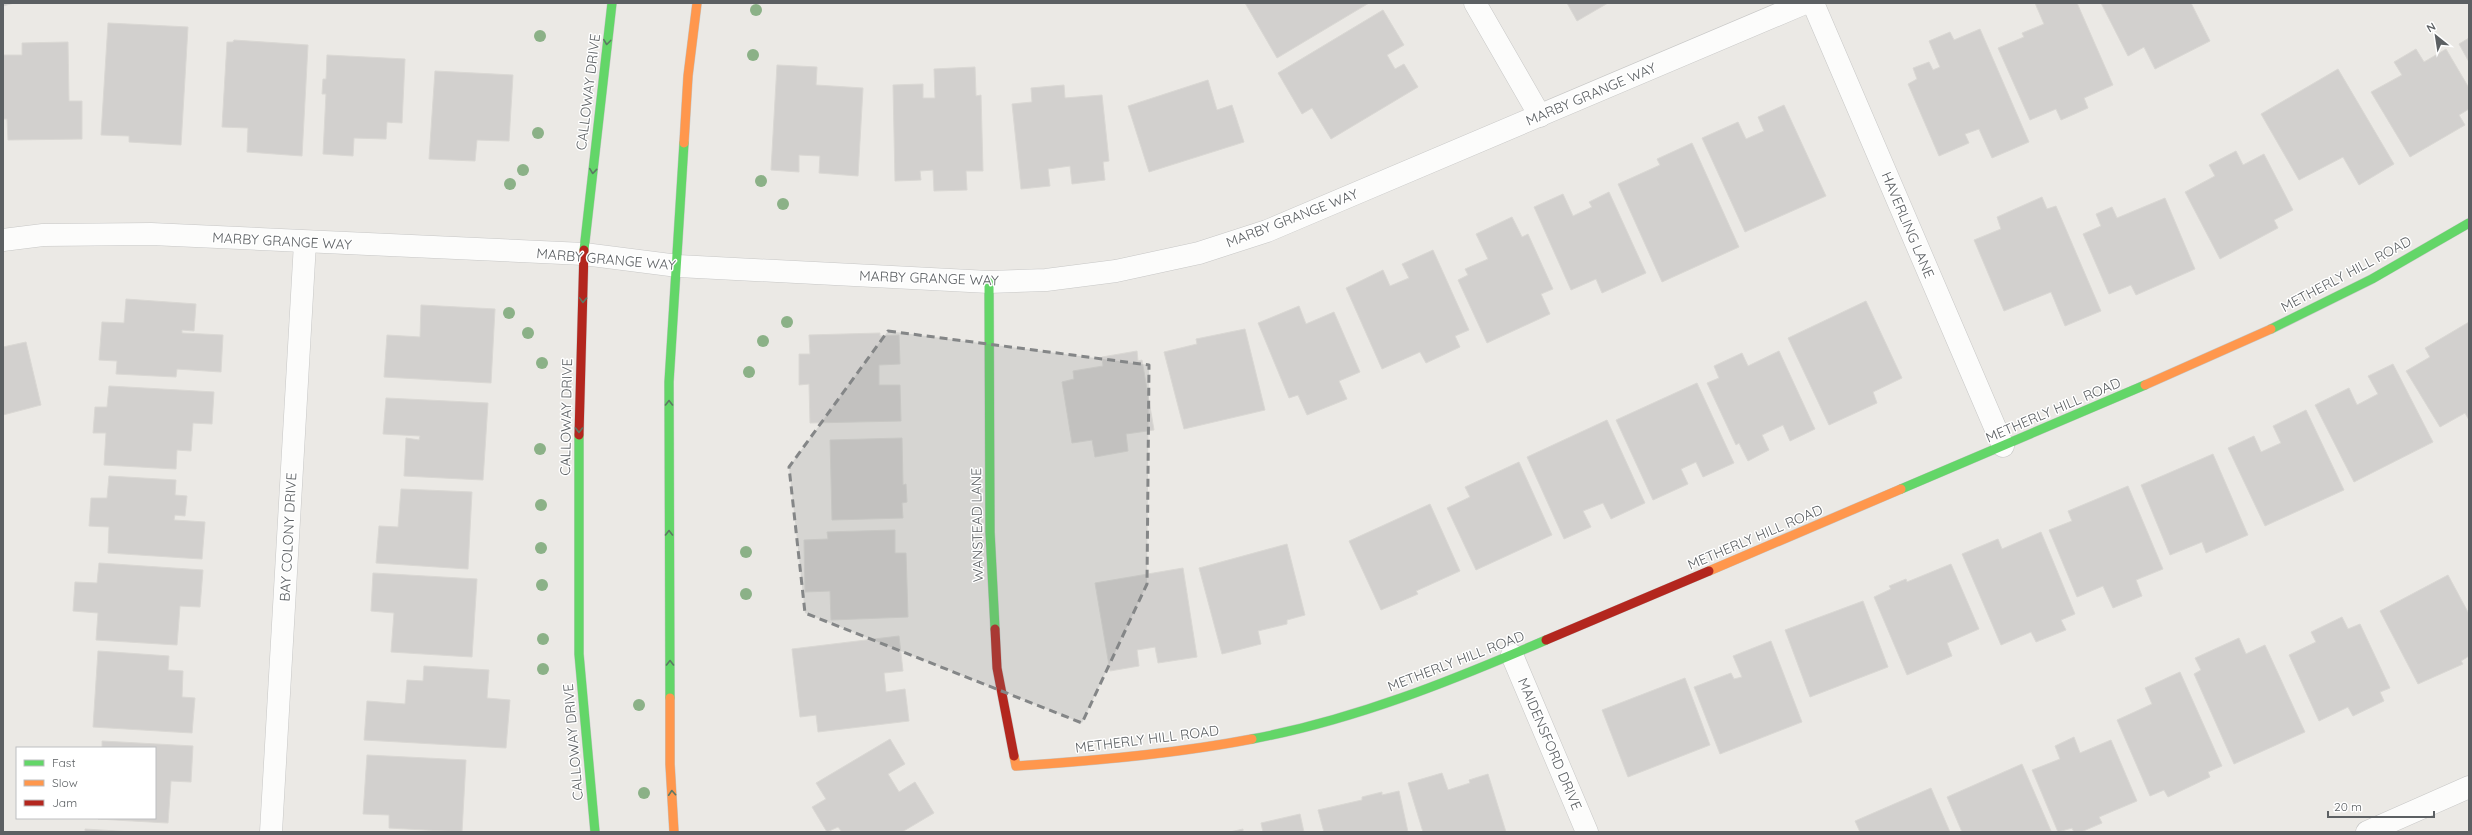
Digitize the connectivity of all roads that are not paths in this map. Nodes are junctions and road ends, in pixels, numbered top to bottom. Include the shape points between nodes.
1 (612, 3) edge
2 (697, 3) edge
3 (1475, 3) edge
4 (1805, 3) edge
5 (1813, 3) edge
6 (1540, 116) junction
7 (2469, 223) edge
8 (3, 240) edge
9 (305, 243) junction
10 (584, 254) junction
11 (678, 266) junction
12 (989, 282) junction
13 (2003, 446) junction
14 (1512, 655) junction
15 (1016, 766) joint
16 (2469, 787) edge
17 (271, 832) edge
18 (595, 832) edge
19 (674, 832) edge
20 (1587, 832) edge
21 (2367, 832) edge

1 -> 10 street, CALLOWAY DRIVE
2 - 11 street via 688,76
3 - 6 street
4 - 6 street, MARBY GRANGE WAY
5 - 13 street, HAVERLING LANE
6 - 12 street, MARBY GRANGE WAY via 1267,231 1199,253 1116,271 1046,280
7 - 13 street, METHERLY HILL ROAD via 2372,279 2233,348
8 - 9 street, MARBY GRANGE WAY via 43,235 151,234
9 - 10 street, MARBY GRANGE WAY
9 - 17 street, BAY COLONY DRIVE
10 - 11 street, MARBY GRANGE WAY
10 -> 18 street, CALLOWAY DRIVE via 579,424 579,654
11 - 12 street, MARBY GRANGE WAY
19 -> 11 street via 670,756 669,382
12 - 15 street, WANSTEAD LANE via 990,532 997,668
13 - 14 street, METHERLY HILL ROAD
14 - 15 street, METHERLY HILL ROAD via 1419,692 1340,718 1261,737 1172,753 1098,762
14 - 20 street, MAIDENSFORD DRIVE
16 - 21 street

